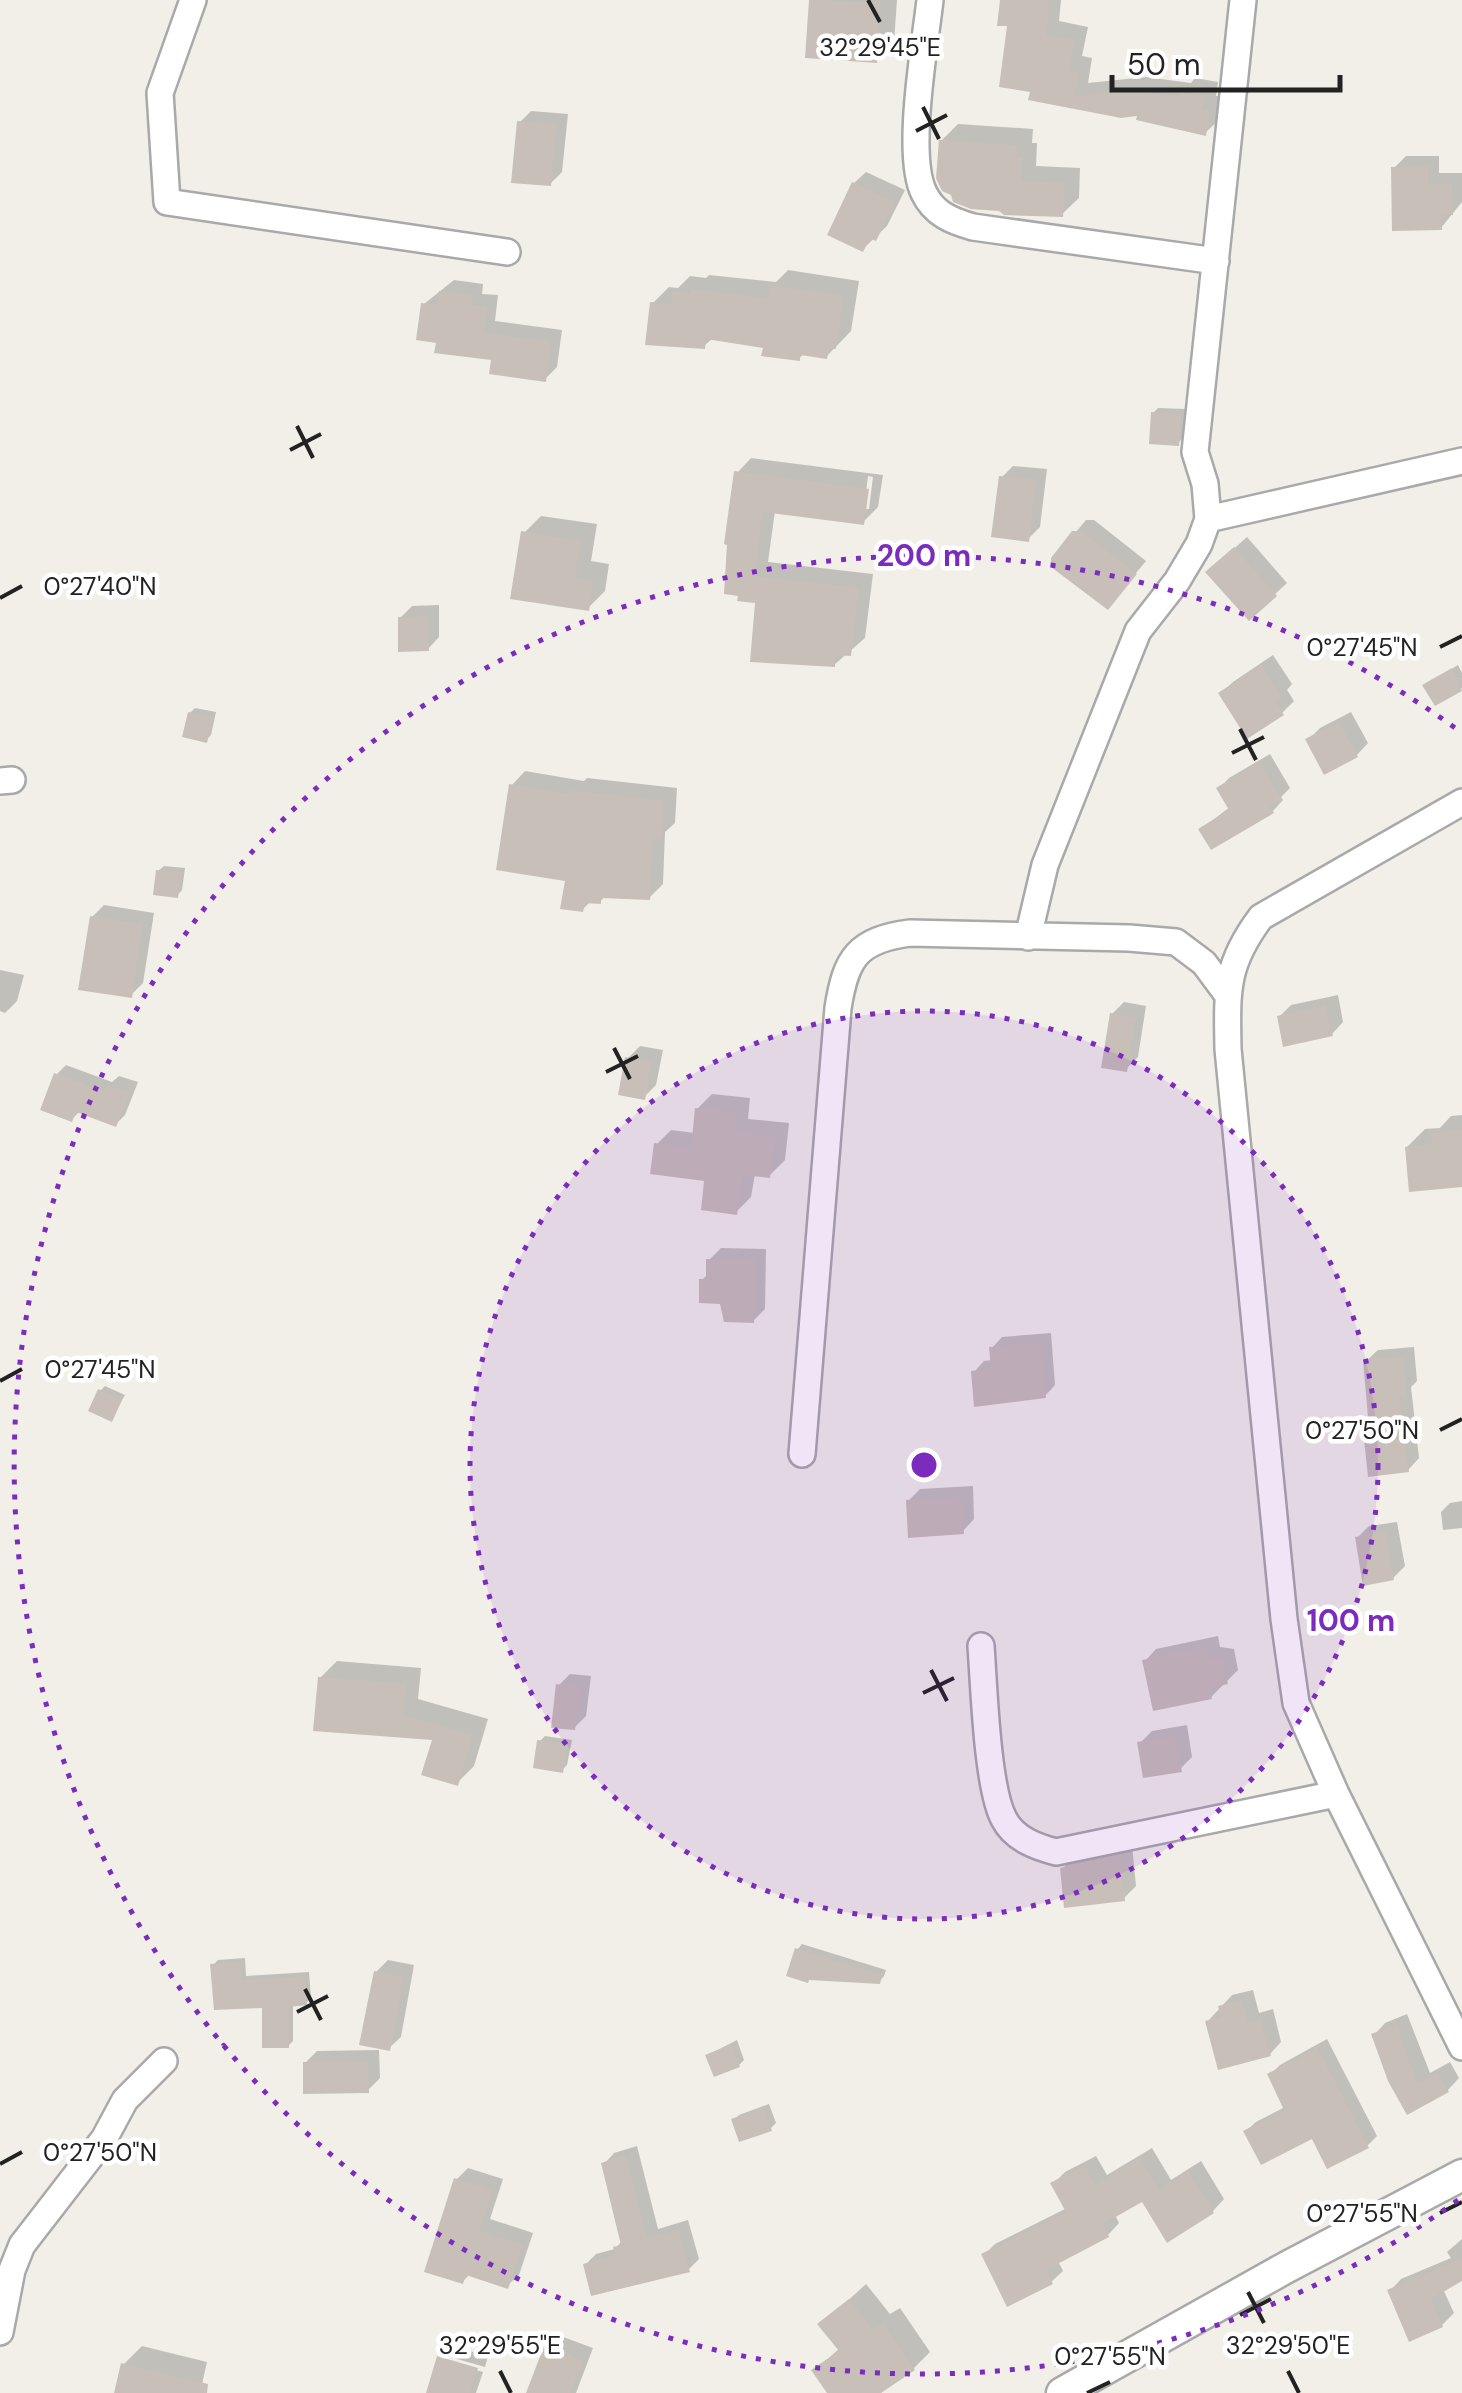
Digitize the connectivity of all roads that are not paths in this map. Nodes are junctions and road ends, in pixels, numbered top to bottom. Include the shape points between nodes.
1 (193, 0) edge
2 (930, 0) edge
3 (1244, 0) edge
4 (507, 252) dead end
5 (1216, 261) junction
6 (1462, 462) edge
7 (1208, 519) junction
8 (1462, 802) edge
9 (1028, 937) junction
10 (1228, 994) junction
11 (802, 1454) dead end
12 (980, 1646) dead end
13 (1336, 1794) junction
14 (1462, 2047) edge
15 (164, 2060) dead end
16 (1462, 2175) edge
17 (0, 2332) edge
18 (1062, 2393) edge

1 - 4 street via 160,93 167,202
2 - 5 street via 916,170 937,211 973,227
3 - 5 street
5 - 7 street via 1195,452
6 - 7 street
7 - 9 street via 1177,581 1138,631 1046,865
8 - 10 street via 1261,916 1239,946
9 - 10 street via 1176,942
9 - 11 street via 883,936 844,972
10 - 13 street via 1284,1619 1296,1703
12 - 13 street via 994,1787 1004,1819 1036,1846 1056,1852
13 - 14 street
15 - 17 street via 125,2100 104,2139 22,2245
16 - 18 street

